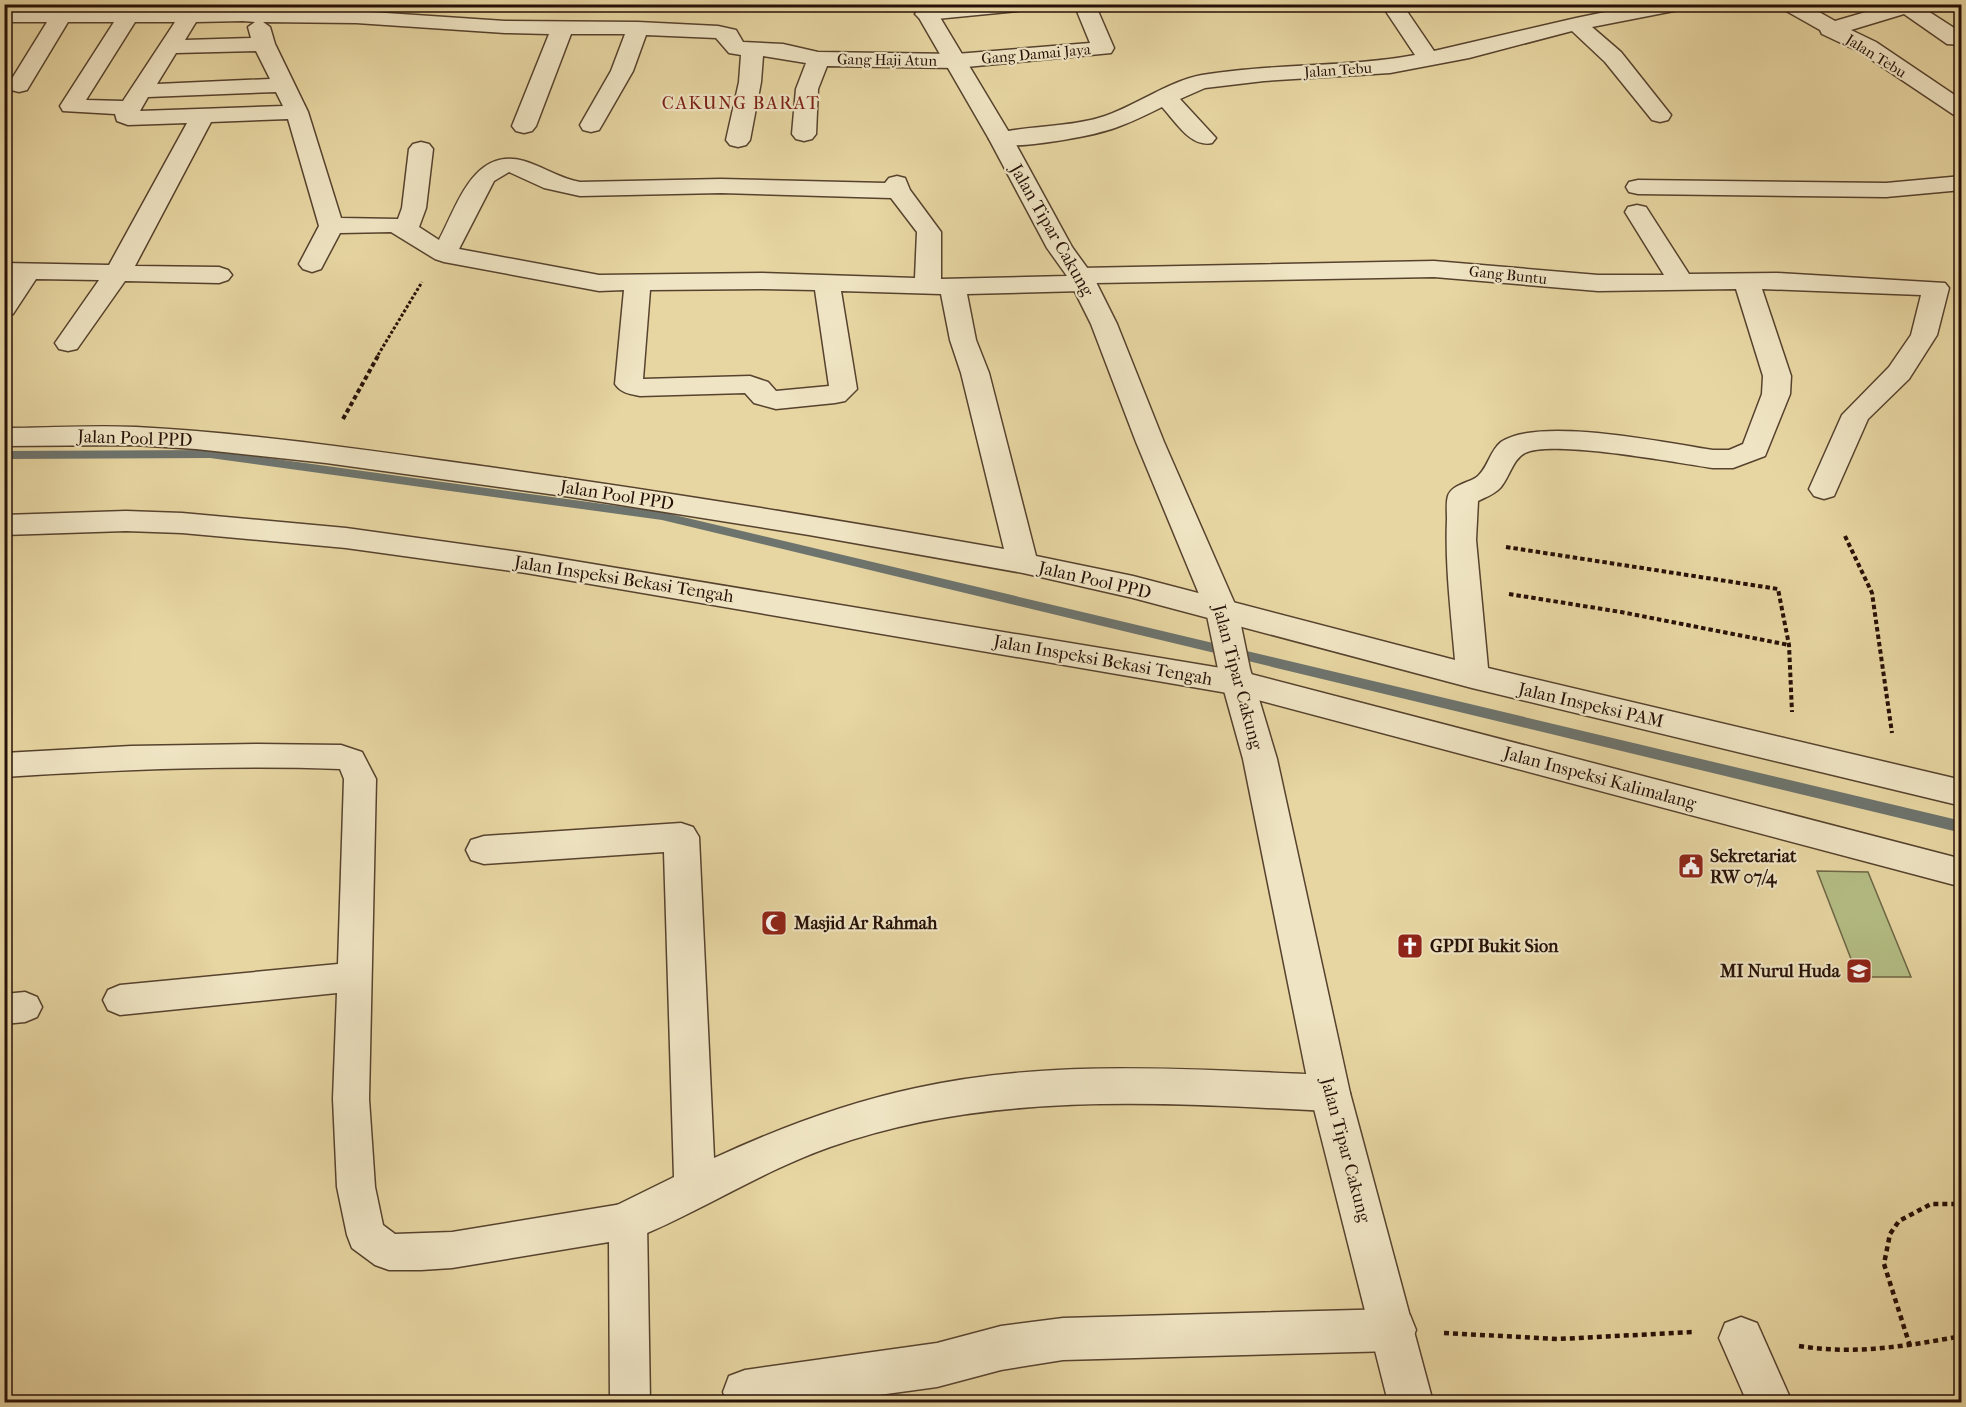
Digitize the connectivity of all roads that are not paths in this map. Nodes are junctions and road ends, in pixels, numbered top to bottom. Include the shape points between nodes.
1 (443, 4) edge
2 (517, 4) edge
3 (1027, 4) edge
4 (1084, 4) edge
5 (1391, 4) edge
6 (1679, 4) edge
7 (1788, 4) edge
8 (924, 9) edge
9 (62, 15) junction
10 (129, 15) junction
11 (190, 15) junction
12 (4, 16) edge
13 (256, 23) edge
14 (431, 24) junction
15 (1575, 24) junction
16 (505, 27) junction
17 (638, 28) junction
18 (562, 29) junction
19 (1830, 29) junction
20 (1962, 39) edge
21 (169, 47) junction
22 (752, 50) junction
23 (1428, 58) junction
24 (818, 59) junction
25 (956, 61) junction
26 (283, 84) junction
27 (19, 85) dead end
28 (1165, 96) junction
29 (136, 99) junction
30 (1962, 110) edge
31 (297, 112) junction
32 (203, 115) junction
33 (1660, 115) dead end
34 (591, 124) dead end
35 (524, 126) dead end
36 (804, 134) dead end
37 (1204, 138) dead end
38 (1001, 139) junction
39 (738, 140) dead end
40 (420, 149) dead end
41 (1962, 183) edge
42 (331, 226) junction
43 (406, 229) junction
44 (444, 254) junction
45 (312, 264) dead end
46 (17, 271) edge
47 (119, 271) junction
48 (219, 275) dead end
49 (1081, 280) junction
50 (1681, 281) junction
51 (638, 282) junction
52 (1748, 282) junction
53 (827, 283) junction
54 (940, 287) junction
55 (4, 308) edge
56 (68, 343) dead end
57 (4, 437) edge
58 (1824, 489) dead end
59 (4, 525) edge
60 (1023, 563) junction
61 (1223, 616) junction
62 (1236, 676) junction
63 (1472, 676) junction
64 (4, 765) edge
65 (1962, 793) edge
66 (483, 850) dead end
67 (1962, 873) edge
68 (353, 977) junction
69 (120, 1000) dead end
70 (1330, 1093) junction
71 (695, 1188) junction
72 (628, 1221) junction
73 (1394, 1330) junction
74 (1741, 1338) road end
75 (745, 1392) dead end
76 (630, 1402) edge
77 (1412, 1402) edge
78 (1770, 1402) edge

1 - 14 street
2 - 16 street
3 - 8 street
4 - 25 street, Gang Damai Jaya via 1103,48
5 - 23 street
6 - 15 street, Jalan Tebu
7 - 19 street, Jalan Tebu
8 - 25 street, Jalan Tipar Cakung
9 - 10 street
9 - 12 street
9 - 27 street
10 - 11 street
10 - 29 street via 71,106
11 - 13 street
11 - 21 street
13 - 14 street via 356,17
13 - 21 street
13 - 26 street
14 - 16 street
15 - 23 street, Jalan Tebu
15 - 33 street via 1613,57
16 - 18 street
17 - 18 street
17 - 22 street via 725,33 737,48
17 - 34 street via 622,70
18 - 35 street
19 - 20 street via 1907,8
19 - 30 street, Jalan Tebu via 1868,47
21 - 29 street
22 - 24 street, Gang Haji Atun via 783,51
22 - 39 street
23 - 28 street, Jalan Tebu via 1390,66 1200,82
24 - 25 street, Gang Haji Atun
24 - 36 street via 807,89
25 - 38 street, Jalan Tipar Cakung
26 - 29 street
26 - 31 street
28 - 37 street
28 - 38 street, Jalan Tebu via 1094,127
29 - 32 street via 125,116 128,118
31 - 32 street
31 - 42 street
32 - 47 street
38 - 49 street, Jalan Tipar Cakung
40 - 43 street via 414,208
41 - 50 street via 1638,200
42 - 43 street via 373,224
42 - 45 street
43 - 44 street
44 - 51 street, Gang Buntu via 599,283
44 - 54 street via 484,178 491,169 503,165 580,189 898,187 928,232
46 - 47 street
46 - 55 street
47 - 48 street
47 - 56 street
49 - 50 street, Gang Buntu via 1434,269 1598,283
49 - 54 street, Gang Buntu
49 - 61 street, Jalan Tipar Cakung via 1104,324
50 - 52 street, Gang Buntu
51 - 53 street, Gang Buntu
51 - 53 street via 629,384 640,388 750,384 764,397 776,400 842,392
52 - 58 street, Gang Buntu via 1936,288 1924,335 1899,373 1856,415
52 - 63 street via 1777,376 1776,394 1755,450 1726,459 1551,441 1517,445 1506,453 1491,481 1463,496 1461,540
53 - 54 street, Gang Buntu
54 - 60 street via 975,373
57 - 60 street, Jalan Pool PPD via 185,439 326,454 809,525
59 - 62 street, Jalan Inspeksi Bekasi Tengah via 182,523 346,538
60 - 61 street, Jalan Pool PPD via 1133,587
61 - 62 street, Jalan Tipar Cakung
61 - 63 street, Jalan Inspeksi PAM
62 - 67 street, Jalan Inspeksi Kalimalang
62 - 70 street, Jalan Tipar Cakung via 1260,759
63 - 65 street, Jalan Inspeksi PAM
64 - 68 lane via 189,755 268,754 351,760 360,778
66 - 71 street via 681,837
68 - 69 lane
68 - 72 lane via 351,1100 356,1187 366,1235 390,1252 452,1251
70 - 71 street via 1106,1087 964,1096 862,1118 797,1140
70 - 73 street, Jalan Tipar Cakung
71 - 72 street
72 - 76 lane
73 - 75 street via 1063,1339 1000,1348 937,1365
73 - 77 street, Jalan Tipar Cakung
74 - 78 street

